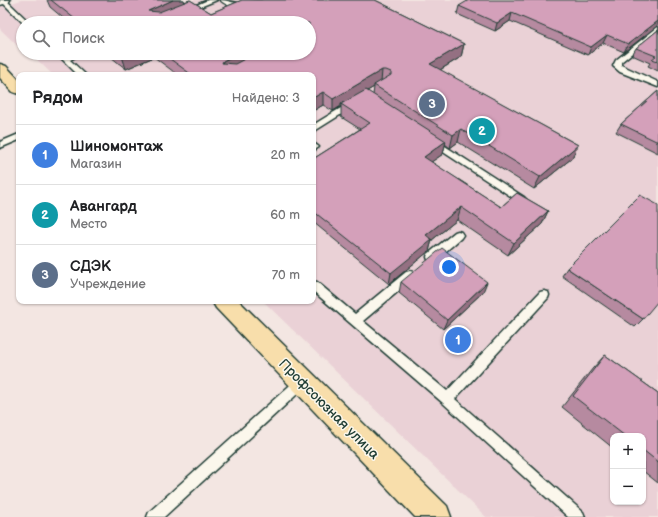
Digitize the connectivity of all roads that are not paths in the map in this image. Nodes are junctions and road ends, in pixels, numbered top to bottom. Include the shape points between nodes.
1 (2, 0) edge
2 (214, 0) edge
3 (224, 0) edge
4 (258, 0) edge
5 (178, 14) edge
6 (19, 16) edge
7 (658, 30) edge
8 (66, 60) edge
9 (0, 68) edge
10 (79, 72) edge
11 (658, 85) edge
12 (16, 86) edge
13 (358, 102) edge
14 (316, 127) edge
15 (423, 136) edge
16 (16, 138) edge
17 (0, 145) edge
18 (522, 198) edge
19 (458, 235) dead end
20 (316, 288) edge
21 (544, 295) dead end
22 (227, 304) edge
23 (355, 321) junction
24 (302, 382) junction
25 (447, 399) junction
26 (154, 517) edge
27 (436, 517) edge
28 (578, 517) edge

1 - 6 lane
2 - 5 lane
3 - 4 lane via 231,5 241,6
7 - 11 lane via 618,61 617,66
8 - 10 lane
9 - 12 highway
13 - 14 lane
15 - 18 lane
16 - 17 lane
19 - 23 lane
20 - 23 lane
21 - 25 lane
22 - 24 highway, Профсоюзная улица
23 - 25 lane
24 - 26 lane
24 - 27 highway, Профсоюзная улица
25 - 28 lane

